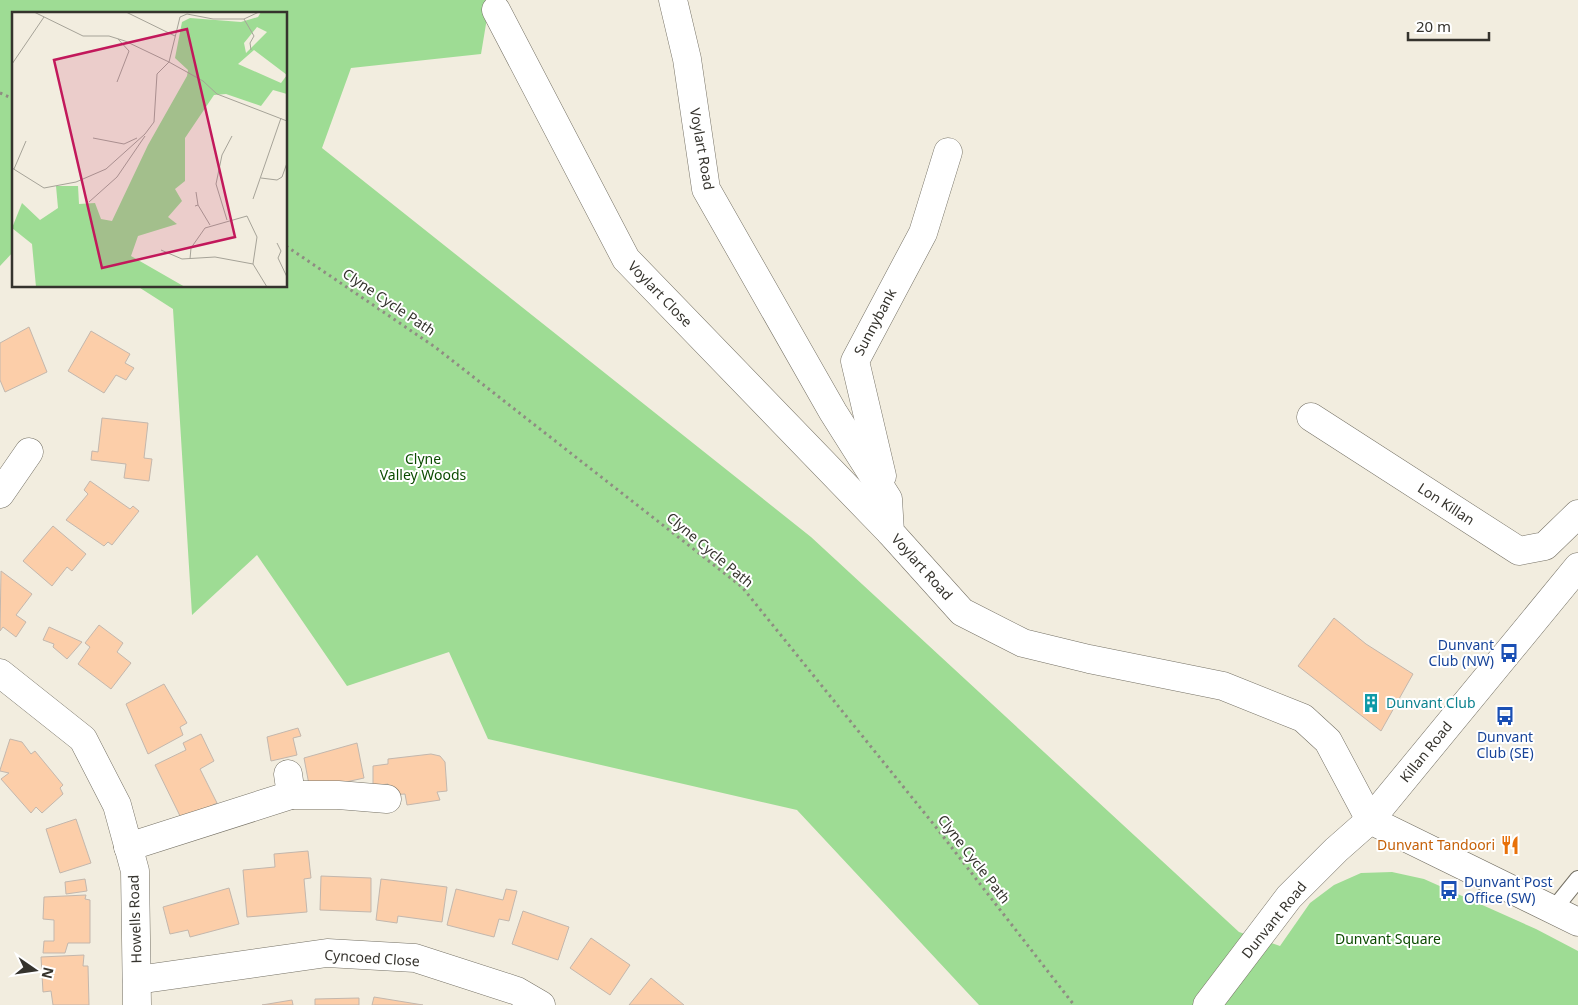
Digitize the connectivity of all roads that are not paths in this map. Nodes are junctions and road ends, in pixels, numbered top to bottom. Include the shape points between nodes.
1 (673, 0) edge
2 (496, 10) dead end
3 (948, 152) dead end
4 (1311, 417) dead end
5 (33, 449) dead end
6 (0, 494) edge
7 (888, 499) junction
8 (1578, 514) edge
9 (890, 532) junction
10 (1578, 567) edge
11 (0, 673) edge
12 (387, 800) dead end
13 (1370, 820) junction
14 (128, 847) junction
15 (1578, 879) edge
16 (1553, 910) junction
17 (1578, 922) edge
18 (137, 992) edge
19 (541, 1005) edge
20 (1207, 1005) edge

1 - 7 street, Voylart Road via 687,60 706,189 833,412
2 - 9 street, Voylart Close via 626,259
3 - 7 street, Sunnybank via 923,233 855,361
4 - 8 street, Lon Killan via 1519,551 1545,546
5 - 6 street
7 - 9 street, Voylart Road
9 - 13 street, Voylart Road via 962,612 1023,643 1223,686 1303,718 1328,741
10 - 13 street, Killan Road
11 - 14 street, Howells Road via 83,739 117,805
12 - 14 street via 338,795 290,785
13 - 16 street
13 - 20 street, Dunvant Road via 1289,897
14 - 18 street, Howells Road via 135,871
15 - 16 lane
16 - 17 street
18 - 19 street, Cyncoed Close via 327,953 415,958 517,991

